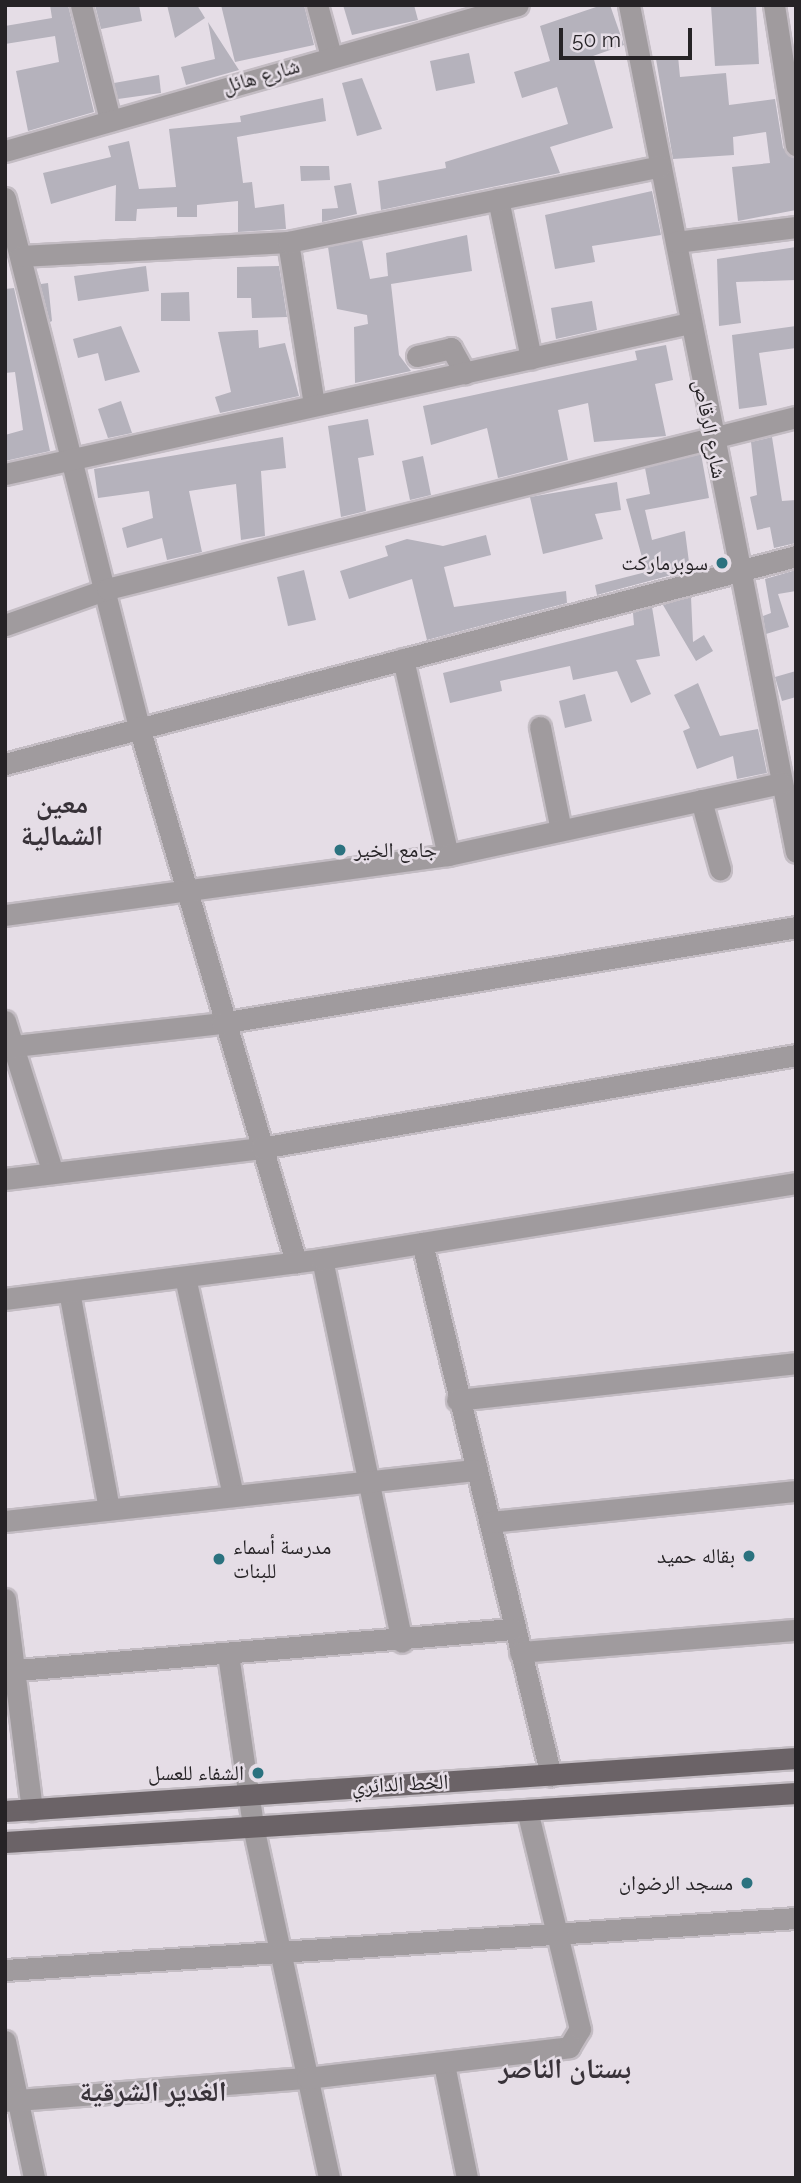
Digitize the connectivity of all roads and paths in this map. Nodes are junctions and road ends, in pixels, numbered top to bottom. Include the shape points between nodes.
1 (81, 5) edge
2 (317, 5) edge
3 (518, 5) edge
4 (629, 5) edge
5 (774, 5) edge
6 (331, 56) junction
7 (790, 81) edge
8 (110, 120) junction
9 (796, 145) edge
10 (5, 151) edge
11 (660, 166) junction
12 (5, 198) edge
13 (498, 199) junction
14 (796, 227) edge
15 (288, 242) junction
16 (676, 242) junction
17 (21, 256) junction
18 (690, 323) junction
19 (416, 356) dead end
20 (531, 359) junction
21 (465, 373) junction
22 (314, 405) junction
23 (796, 417) edge
24 (711, 435) junction
25 (70, 457) junction
26 (5, 474) edge
27 (796, 556) edge
28 (737, 567) junction
29 (107, 589) junction
30 (5, 625) edge
31 (403, 659) junction
32 (139, 727) junction
33 (540, 727) dead end
34 (5, 764) edge
35 (781, 783) junction
36 (701, 800) junction
37 (561, 830) junction
38 (796, 852) edge
39 (448, 855) junction
40 (720, 869) dead end
41 (184, 891) junction
42 (5, 915) edge
43 (796, 927) edge
44 (5, 1021) edge
45 (222, 1023) junction
46 (8, 1046) edge
47 (796, 1055) edge
48 (261, 1148) junction
49 (53, 1173) junction
50 (5, 1179) edge
51 (796, 1183) edge
52 (422, 1243) junction
53 (322, 1259) junction
54 (296, 1262) junction
55 (185, 1276) junction
56 (69, 1291) junction
57 (5, 1299) edge
58 (796, 1363) edge
59 (457, 1399) junction
60 (474, 1470) junction
61 (367, 1482) junction
62 (796, 1492) edge
63 (233, 1496) junction
64 (109, 1510) junction
65 (5, 1521) edge
66 (490, 1522) junction
67 (5, 1600) edge
68 (513, 1629) junction
69 (796, 1630) edge
70 (402, 1642) junction
71 (520, 1652) junction
72 (228, 1654) junction
73 (11, 1671) edge
74 (796, 1758) edge
75 (551, 1776) junction
76 (247, 1792) junction
77 (796, 1793) edge
78 (32, 1810) junction
79 (527, 1810) junction
80 (5, 1811) edge
81 (253, 1826) junction
82 (5, 1842) edge
83 (796, 1918) edge
84 (557, 1932) junction
85 (278, 1956) junction
86 (5, 1970) edge
87 (5, 2041) edge
88 (444, 2064) junction
89 (307, 2078) junction
90 (11, 2101) edge
91 (34, 2178) edge
92 (329, 2178) edge
93 (467, 2178) edge

1 - 8 street
2 - 6 street
3 - 6 street, شارع هائل
4 - 11 street, شارع الرقاص
5 - 7 street
6 - 8 street, شارع هائل
7 - 9 street
8 - 10 street, شارع هائل
11 - 13 street
11 - 16 street, شارع الرقاص
12 - 17 street
13 - 15 street
13 - 20 street
14 - 16 street
15 - 17 street
15 - 22 street
16 - 18 street, شارع الرقاص
17 - 25 street
18 - 20 street
18 - 24 street, شارع الرقاص
19 - 21 street via 451,348
20 - 21 street
21 - 22 street
22 - 25 street
23 - 24 street
24 - 28 street, شارع الرقاص
24 - 29 street
25 - 26 street
25 - 29 street
27 - 28 street
28 - 31 street
28 - 35 street, شارع الرقاص
29 - 30 street
29 - 32 street
31 - 32 street
31 - 39 street
32 - 34 street
32 - 41 street
33 - 37 street
35 - 36 street
35 - 38 street, شارع الرقاص
36 - 37 street
36 - 40 street
37 - 39 street
39 - 41 street
41 - 42 street
41 - 45 street
43 - 45 street
44 - 46 street
45 - 46 street
45 - 48 street
46 - 49 street
47 - 48 street
48 - 49 street
48 - 54 street
49 - 50 street
51 - 52 street
52 - 53 street
52 - 59 street
53 - 54 street
53 - 61 street
54 - 55 street
55 - 56 street
55 - 63 street
56 - 57 street
56 - 64 street
58 - 59 street
59 - 60 street
60 - 61 street
60 - 66 street
61 - 63 street
61 - 70 street
62 - 66 street
63 - 64 street
64 - 65 street
66 - 68 street
67 - 73 street
68 - 70 street
68 - 71 street
69 - 71 street
70 - 72 street
71 - 75 street
72 - 73 street
72 - 76 street
73 - 78 street
74 - 75 main road, الخط الدائري
75 - 76 main road, الخط الدائري
76 - 78 main road, الخط الدائري
76 - 81 street
77 - 79 main road, الخط الدائري
78 - 80 main road, الخط الدائري
79 - 81 main road, الخط الدائري
79 - 84 street
81 - 82 main road, الخط الدائري
81 - 85 street
83 - 84 street
84 - 85 street
84 - 88 street via 578,2040
85 - 86 street
85 - 89 street
87 - 90 street
88 - 89 street
88 - 93 street
89 - 90 street
89 - 92 street
90 - 91 street

